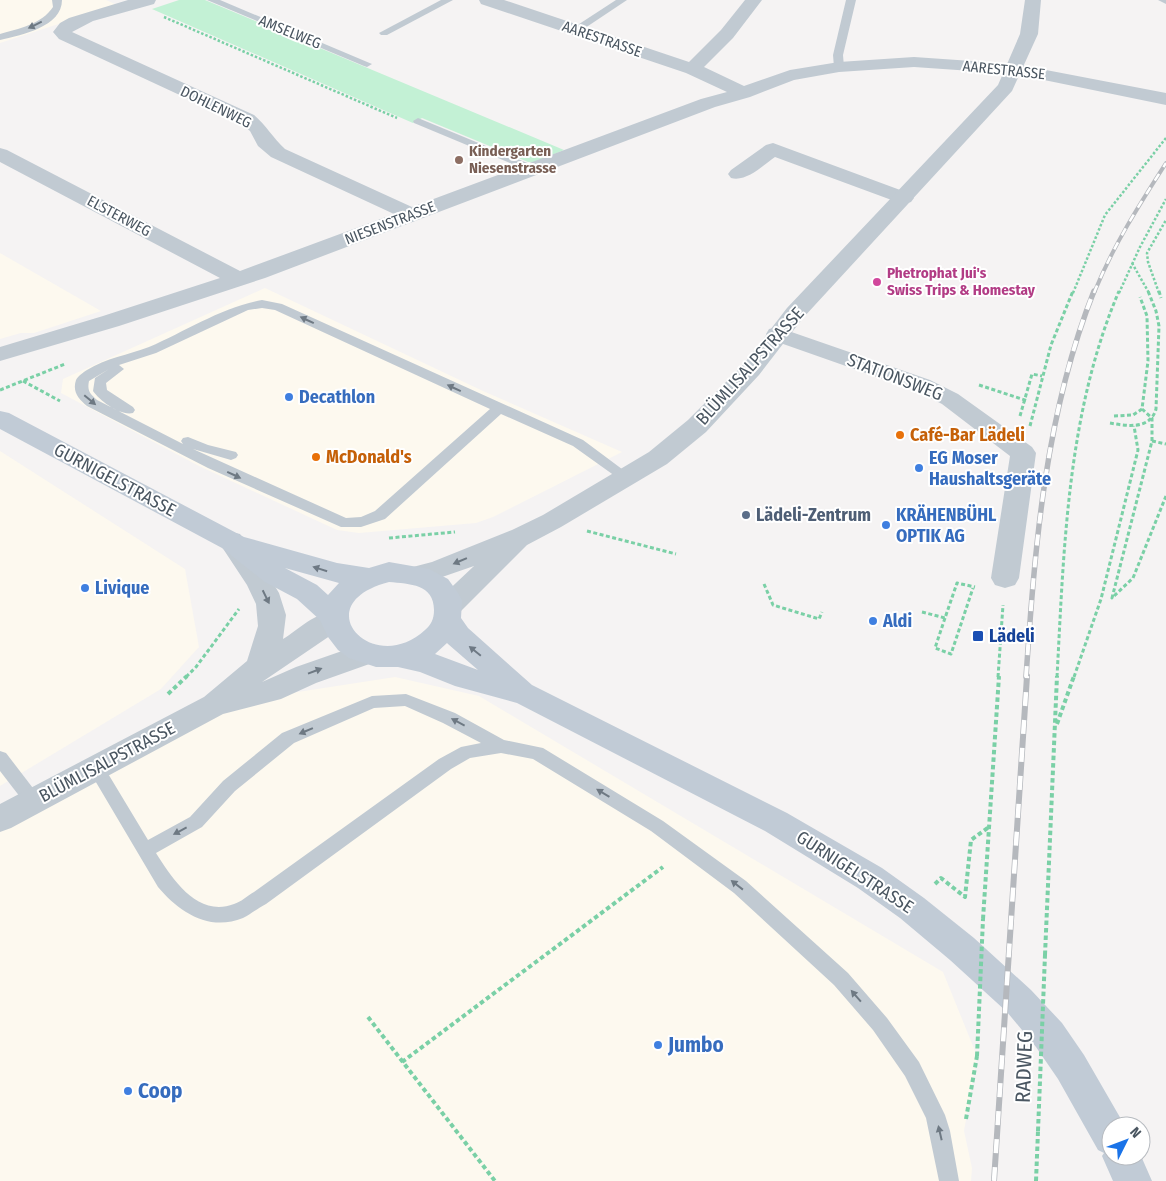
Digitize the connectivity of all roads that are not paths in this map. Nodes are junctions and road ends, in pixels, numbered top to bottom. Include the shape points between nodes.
1 (57, 0) edge
2 (212, 0) edge
3 (448, 0) edge
4 (487, 0) edge
5 (622, 0) edge
6 (754, 0) edge
7 (851, 0) edge
8 (1033, 0) edge
9 (140, 2) edge
10 (576, 30) junction
11 (384, 33) dead end
12 (0, 37) edge
13 (367, 64) dead end
14 (839, 67) junction
15 (692, 69) junction
16 (1015, 69) junction
17 (776, 79) joint
18 (743, 93) junction
19 (1166, 99) edge
20 (422, 122) road end
21 (0, 154) edge
22 (533, 169) junction
23 (738, 174) dead end
24 (904, 198) junction
25 (412, 215) junction
26 (238, 279) junction
27 (778, 334) junction
28 (152, 350) junction
29 (0, 354) edge
30 (499, 408) junction
31 (1, 420) edge
32 (231, 455) dead end
33 (627, 478) junction
34 (297, 490) dead end
35 (304, 506) junction
36 (521, 537) junction
37 (231, 541) junction
38 (419, 575) junction
39 (368, 577) junction
40 (1005, 578) road end
41 (448, 614) junction
42 (333, 617) junction
43 (365, 654) junction
44 (399, 656) junction
45 (260, 666) junction
46 (525, 694) junction
47 (214, 705) junction
48 (501, 746) junction
49 (0, 758) edge
50 (95, 767) junction
51 (33, 802) junction
52 (0, 819) edge
53 (145, 850) junction
54 (1101, 1119) edge
55 (1125, 1166) edge
56 (949, 1181) edge
57 (1133, 1181) edge

1 -> 12 lane via 57,11 52,16
2 - 13 lane, AMSELWEG
3 - 11 lane
4 - 10 street, AARESTRASSE
5 - 10 lane
6 - 15 street
7 - 14 lane via 838,55
8 - 16 street, BLÜMLISALPSTRASSE via 1029,34
9 - 25 street, DOHLENWEG via 73,23 62,32 247,119 278,153
10 - 15 street, AARESTRASSE
14 - 16 street, AARESTRASSE via 914,62
14 - 17 street, AARESTRASSE
15 - 18 street, AARESTRASSE
16 - 19 street, AARESTRASSE
16 - 24 street, BLÜMLISALPSTRASSE via 990,106
17 - 18 street, NIESENSTRASSE
18 - 22 street, NIESENSTRASSE via 708,103
20 - 22 lane
21 - 26 street, ELSTERWEG
22 - 25 street, NIESENSTRASSE
23 - 24 street via 773,149
24 - 27 street, BLÜMLISALPSTRASSE
25 - 26 street, NIESENSTRASSE
26 - 29 street, NIESENSTRASSE
27 - 33 street, BLÜMLISALPSTRASSE via 750,370 697,426
27 - 40 street, STATIONSWEG via 929,388 950,399 1022,453
30 -> 28 lane via 278,306 245,307
28 - 32 lane via 104,377 98,386 100,391 113,402 204,450
28 -> 35 lane via 91,373 83,380 81,389 84,396 103,409 213,465
30 - 33 lane via 578,443
30 - 35 lane via 380,515 369,521 341,522
31 - 37 main road, GURNIGELSTRASSE
33 - 36 street, BLÜMLISALPSTRASSE
34 - 35 lane
36 -> 38 street, BLÜMLISALPSTRASSE
36 - 41 street, BLÜMLISALPSTRASSE via 488,572 474,581
39 -> 37 main road, GURNIGELSTRASSE via 322,570
37 - 42 main road, GURNIGELSTRASSE via 275,575 306,592
37 -> 45 street via 266,594 272,610 272,625
38 - 39 main road via 389,572
38 - 41 main road via 441,587
39 - 42 main road via 343,594
41 - 44 main road via 436,639
46 -> 41 main road, GURNIGELSTRASSE via 458,636
42 - 43 main road via 342,637
42 - 45 street, BLÜMLISALPSTRASSE via 301,642
43 - 44 main road
47 -> 43 street, BLÜMLISALPSTRASSE via 271,691
44 - 46 main road, GURNIGELSTRASSE
45 - 47 street, BLÜMLISALPSTRASSE
46 - 54 main road, GURNIGELSTRASSE via 802,836 912,908 991,974 1049,1035 1072,1067
47 - 50 street, BLÜMLISALPSTRASSE
48 -> 53 lane via 449,718 406,700 372,702 288,738 229,786 196,822
48 - 53 lane via 467,752 445,764 236,912 214,915 192,909 175,895
56 -> 48 lane via 935,1115 912,1068 880,1024 841,980 740,887 657,826 537,753
49 - 51 lane
50 - 51 street, BLÜMLISALPSTRASSE
50 - 53 lane
51 - 52 street, BLÜMLISALPSTRASSE
55 - 57 main road

